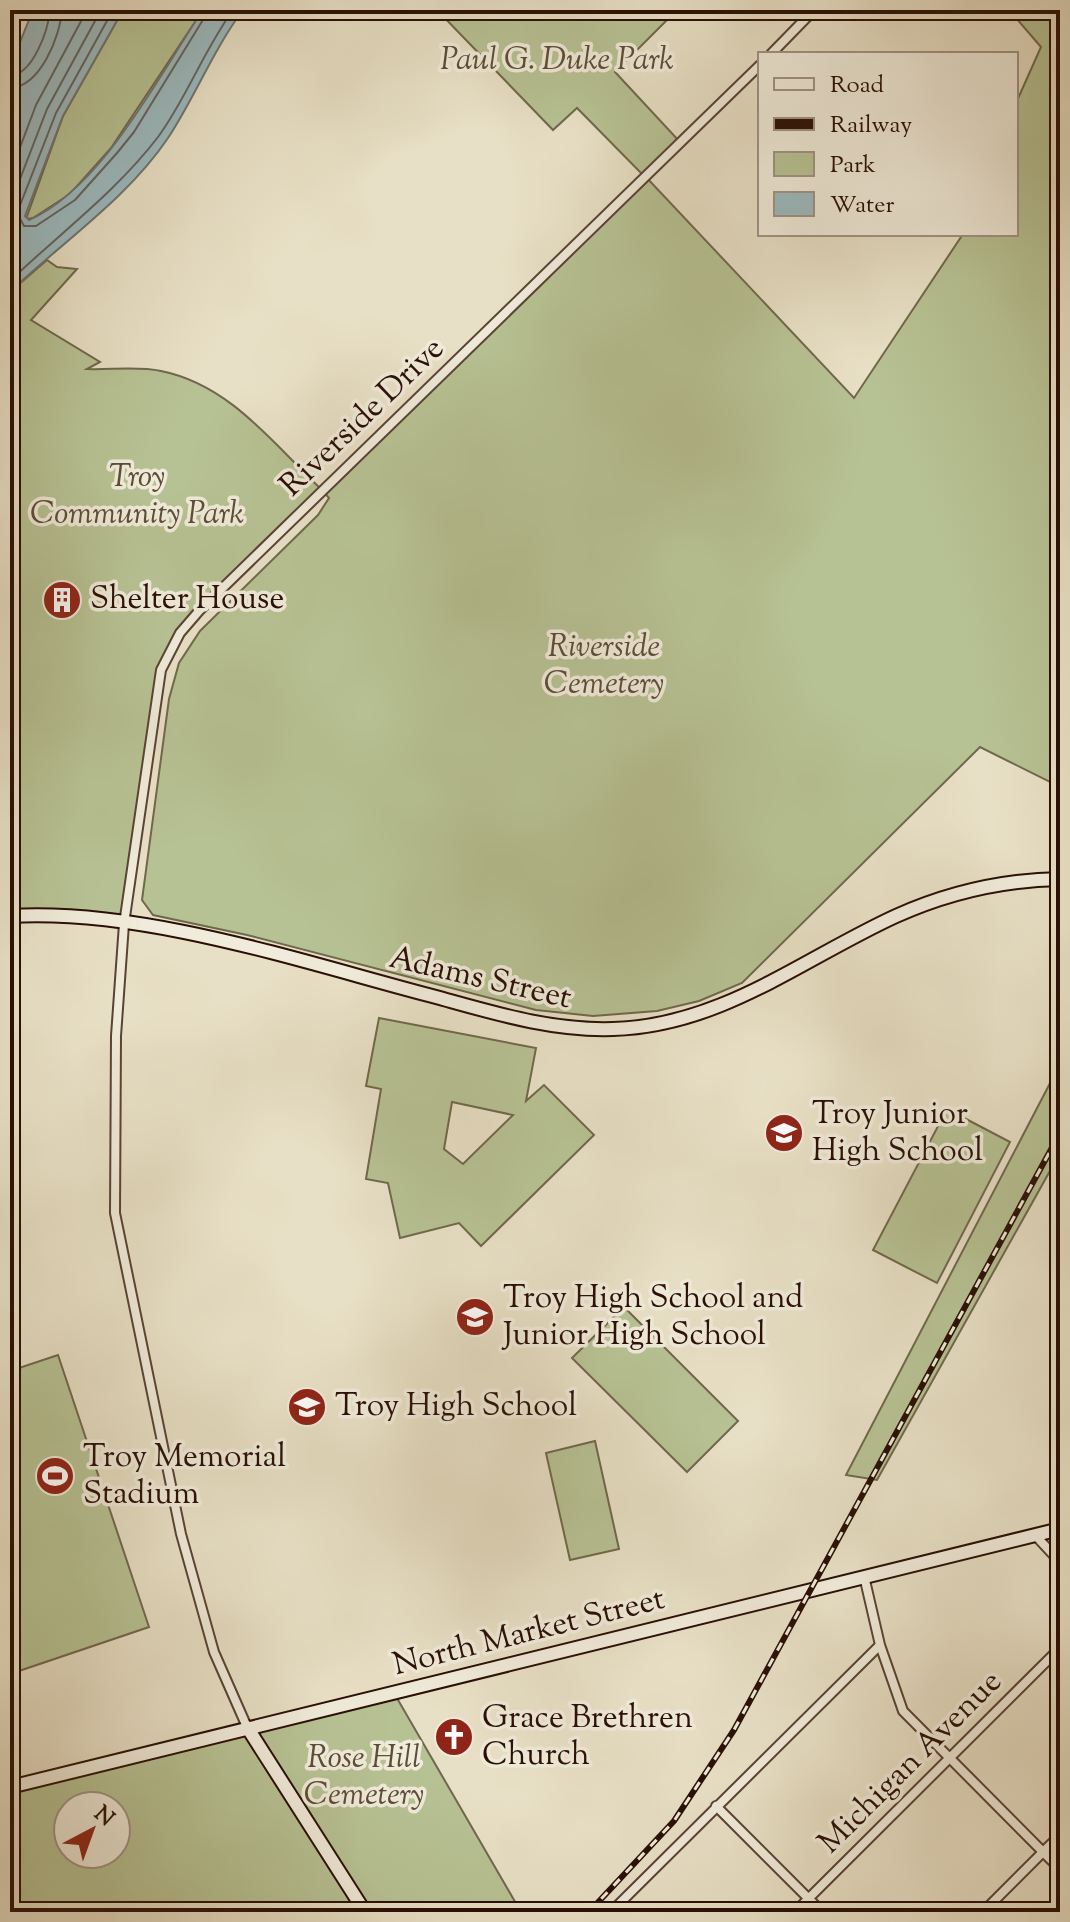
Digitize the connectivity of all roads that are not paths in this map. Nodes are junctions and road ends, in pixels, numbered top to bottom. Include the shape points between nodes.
1 (814, 10) edge
2 (773, 52) edge
3 (758, 67) edge
4 (1060, 879) edge
5 (10, 916) edge
6 (124, 924) junction
7 (1060, 1529) edge
8 (1035, 1535) junction
9 (1060, 1562) edge
10 (864, 1576) junction
11 (880, 1645) junction
12 (1060, 1648) edge
13 (247, 1727) junction
14 (949, 1758) junction
15 (10, 1787) edge
16 (716, 1806) junction
17 (1060, 1835) edge
18 (1043, 1852) junction
19 (1060, 1869) edge
20 (808, 1899) junction
21 (365, 1912) edge
22 (611, 1912) edge
23 (795, 1912) edge
24 (822, 1912) edge
25 (983, 1912) edge

1 - 2 street
3 - 6 street, Riverside Drive via 180,633 161,670 155,697
4 - 6 street, Adams Street via 1008,883 941,899 878,925 724,1006 681,1020 615,1029 534,1022 244,947
5 - 6 street, Adams Street
6 - 13 street, Riverside Drive via 113,1157 119,1245 181,1534 214,1652
7 - 8 street, North Market Street
8 - 9 street
8 - 10 street, North Market Street
10 - 11 street
10 - 13 street, North Market Street
11 - 14 street via 903,1711
11 - 16 street
12 - 14 street, Michigan Avenue
13 - 15 street, North Market Street
13 - 21 street
14 - 18 street
14 - 20 street, Michigan Avenue
16 - 20 street
16 - 22 street
17 - 18 street
18 - 19 street
18 - 25 street
20 - 23 street, Michigan Avenue
20 - 24 street

